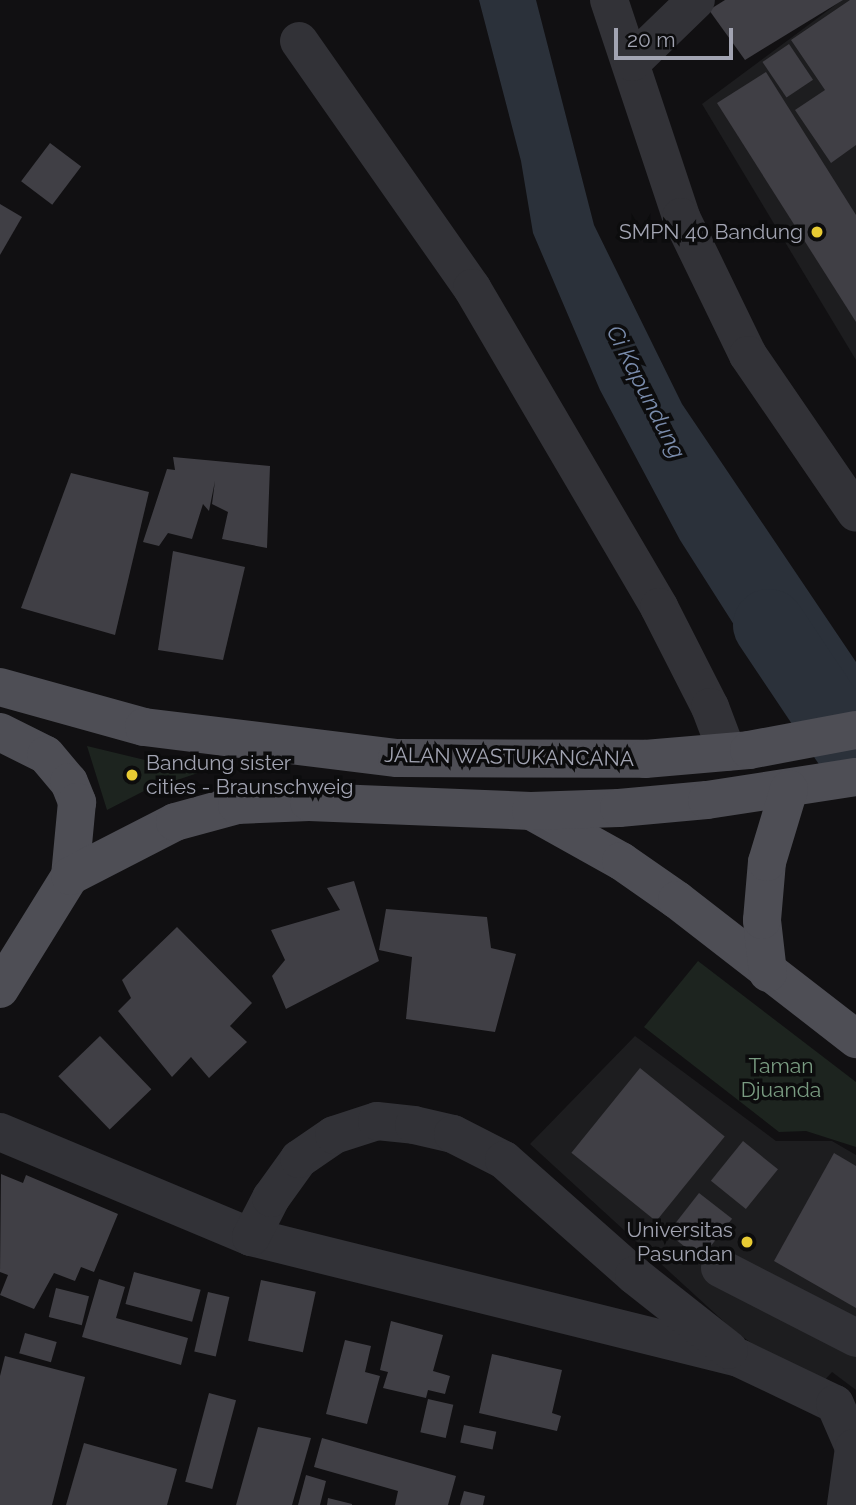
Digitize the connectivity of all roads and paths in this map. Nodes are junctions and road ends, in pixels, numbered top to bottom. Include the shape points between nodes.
1 (609, 0) edge
2 (696, 0) edge
3 (299, 41) dead end
4 (632, 62) junction
5 (856, 513) edge
6 (0, 687) edge
7 (856, 730) edge
8 (0, 732) edge
9 (727, 752) junction
10 (397, 758) junction
11 (856, 777) edge
12 (797, 788) junction
13 (395, 806) junction
14 (531, 811) junction
15 (70, 876) junction
16 (768, 973) junction
17 (0, 989) edge
18 (856, 1039) edge
19 (0, 1132) edge
20 (251, 1237) junction
21 (720, 1268) dead end
22 (856, 1338) edge
23 (739, 1358) junction
24 (846, 1505) edge

1 - 4 street
2 - 4 street
3 - 9 street via 472,288 659,607 710,707
4 - 5 street via 681,216 748,355
6 - 10 main road, JALAN WASTUKANCANA via 144,727
7 - 9 main road, JALAN WASTUKANCANA
8 - 15 main road via 46,755 69,782 76,802
9 - 10 main road, JALAN WASTUKANCANA via 645,758
10 - 13 main road
11 - 12 main road
12 - 14 main road via 619,808
12 - 16 main road via 767,862 762,920
13 - 14 main road
13 - 15 main road via 237,805 175,822
14 - 16 main road via 621,861
15 - 17 main road
16 - 18 main road
19 - 20 street
20 - 23 street
20 - 23 street via 299,1159 334,1135 377,1121 440,1131 504,1160 634,1275
21 - 22 street
23 - 24 street via 835,1404 854,1448

